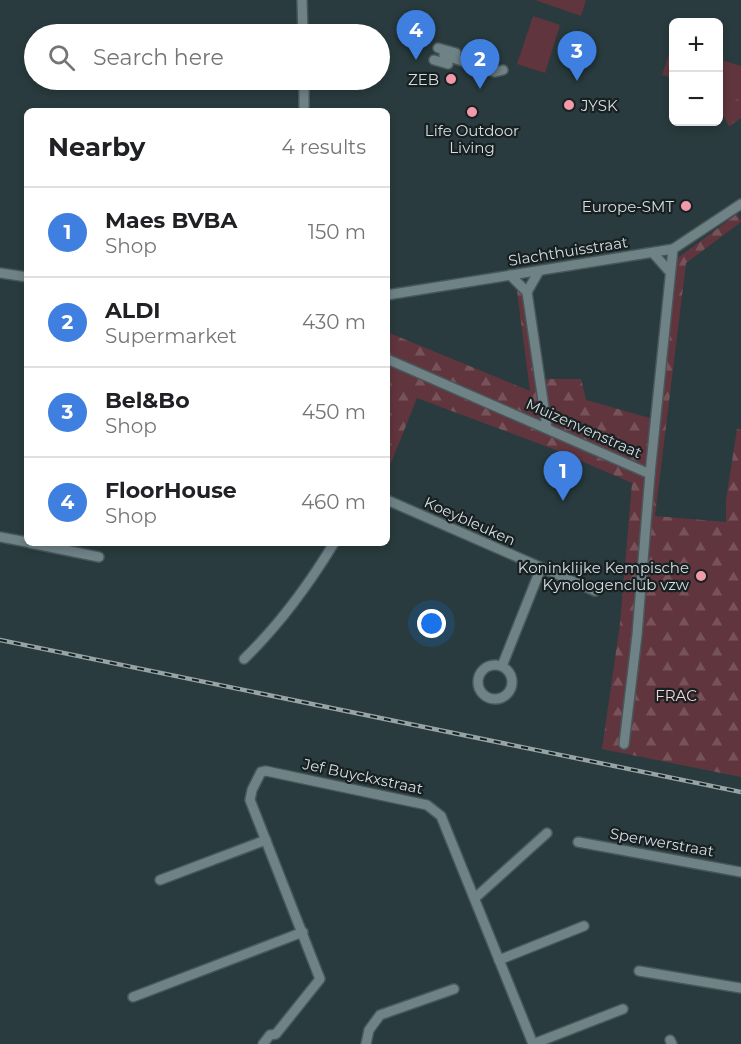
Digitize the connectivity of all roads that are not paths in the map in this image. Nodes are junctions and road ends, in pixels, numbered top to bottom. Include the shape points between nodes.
1 (302, 0) edge
2 (303, 24) edge
3 (434, 60) dead end
4 (454, 63) junction
5 (503, 70) dead end
6 (304, 90) edge
7 (304, 108) edge
8 (741, 204) edge
9 (673, 249) junction
10 (653, 253) junction
11 (539, 271) junction
12 (670, 272) junction
13 (0, 273) edge
14 (510, 275) junction
15 (24, 277) edge
16 (527, 292) junction
17 (390, 295) edge
18 (390, 360) edge
19 (547, 428) junction
20 (651, 474) junction
21 (390, 501) edge
22 (0, 537) edge
23 (24, 542) edge
24 (44, 546) edge
25 (332, 546) edge
26 (99, 557) dead end
27 (541, 568) junction
28 (595, 591) dead end
29 (244, 659) dead end
30 (502, 666) dead end
31 (624, 744) dead end
32 (547, 833) dead end
33 (266, 840) junction
34 (578, 842) dead end
35 (741, 872) edge
36 (160, 880) dead end
37 (475, 898) junction
38 (584, 926) dead end
39 (303, 932) junction
40 (499, 960) junction
41 (639, 971) dead end
42 (741, 988) edge
43 (454, 989) dead end
44 (133, 997) dead end
45 (623, 1009) dead end
46 (263, 1044) edge
47 (366, 1044) edge
48 (533, 1044) edge

1 - 2 street
3 - 4 street
4 - 4 street via 444,52 455,56 456,53 439,46 455,48
4 - 5 street via 495,72
6 - 7 street
8 - 9 street, Slachthuisstraat
9 - 10 street, Slachthuisstraat
9 - 12 street
10 - 11 street, Slachthuisstraat
10 - 12 street
11 - 14 street, Slachthuisstraat
11 - 16 street
12 - 20 street
13 - 15 street
14 - 16 street
14 - 17 street, Slachthuisstraat
16 - 19 street
18 - 19 street, Muizenvenstraat
19 - 20 street, Muizenvenstraat
20 - 31 street, Muizenvenstraat via 638,635
21 - 27 street, Koeybleuken
22 - 23 street
24 - 26 street
25 - 29 street via 276,628
27 - 28 street, Koeybleuken
27 - 30 street
32 - 37 street
33 - 36 street
33 - 37 street, Jef Buyckxstraat via 250,796 261,772 427,805 448,827
33 - 39 street, Jef Buyckxstraat
34 - 35 street, Sperwerstraat
37 - 40 street, Jef Buyckxstraat
38 - 40 street
39 - 44 street
39 - 46 street, Jef Buyckxstraat via 320,979 276,1034
40 - 48 street, Jef Buyckxstraat
41 - 42 street
43 - 47 street via 380,1015 369,1030
45 - 48 street, Jef Buyckxstraat

